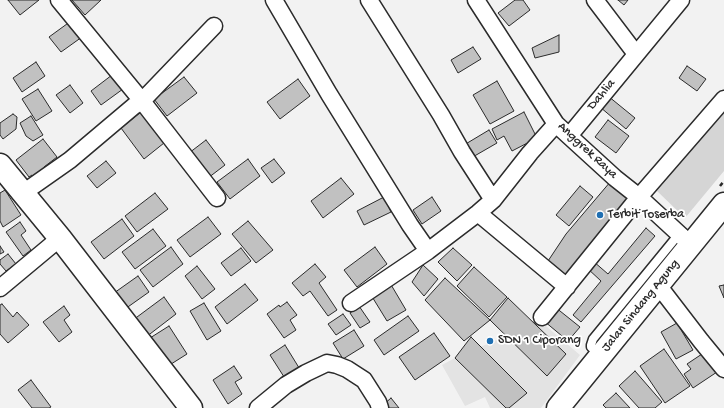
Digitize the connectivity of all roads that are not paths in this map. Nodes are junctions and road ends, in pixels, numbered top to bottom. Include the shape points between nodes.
1 (59, 0) edge
2 (274, 0) edge
3 (369, 0) edge
4 (476, 0) edge
5 (595, 0) edge
6 (681, 0) edge
7 (214, 26) dead end
8 (636, 54) junction
9 (724, 99) edge
10 (142, 101) junction
11 (556, 124) junction
12 (568, 136) junction
13 (0, 165) edge
14 (22, 192) junction
15 (639, 197) junction
16 (217, 198) dead end
17 (493, 200) junction
18 (724, 204) edge
19 (478, 213) junction
20 (60, 238) junction
21 (685, 239) junction
22 (428, 251) junction
23 (658, 285) junction
24 (567, 287) junction
25 (0, 288) edge
26 (351, 303) dead end
27 (632, 304) junction
28 (542, 317) dead end
29 (724, 369) edge
30 (190, 408) edge
31 (258, 408) edge
32 (380, 408) edge
33 (558, 408) edge

1 - 10 street
2 - 22 street via 329,94
3 - 17 street
4 - 11 street, Anggrek Raya
5 - 8 street
6 - 8 street, Dahlia
7 - 10 street
8 - 12 street, Dahlia
9 - 15 street
10 - 14 street via 70,160
10 - 16 street
11 - 12 street, Anggrek Raya
11 - 17 street
12 - 15 street, Anggrek Raya
13 - 14 street
14 - 20 street
15 - 21 street, Anggrek Raya
15 - 24 street
17 - 19 street
18 - 21 street, Jalan Sindang Agung
19 - 22 street
19 - 24 street
20 - 25 street
20 - 30 street
21 - 23 street, Jalan Sindang Agung
21 - 27 lane
22 - 26 street
23 - 27 street, Jalan Sindang Agung
23 - 29 street
24 - 28 street
27 - 33 street, Jalan Sindang Agung via 600,356
31 - 32 street via 286,385 327,363 347,369 364,380

